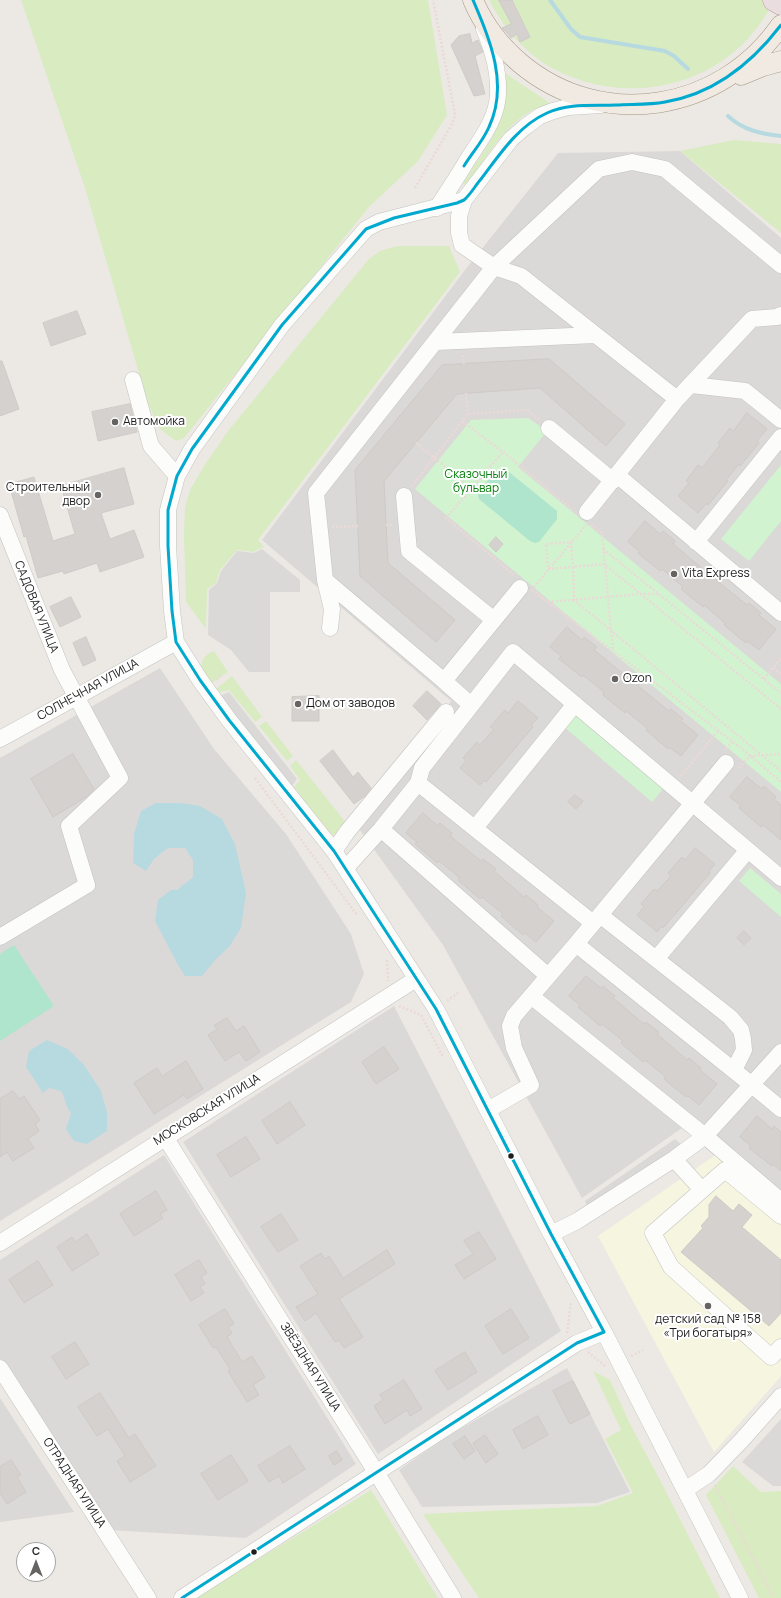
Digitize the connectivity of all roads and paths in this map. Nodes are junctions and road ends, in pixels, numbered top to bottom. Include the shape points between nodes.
1 (433, 0) edge
2 (774, 0) edge
3 (474, 2) edge
4 (781, 4) edge
5 (781, 25) edge
6 (781, 61) edge
7 (706, 89) junction
8 (624, 104) junction
9 (415, 188) dead end
10 (464, 200) junction
11 (437, 208) junction
12 (781, 265) edge
13 (494, 267) junction
14 (780, 318) edge
15 (595, 335) junction
16 (436, 342) junction
17 (133, 380) dead end
18 (692, 385) junction
19 (466, 393) dead end
20 (677, 399) junction
21 (468, 414) junction
22 (781, 420) edge
23 (462, 421) junction
24 (549, 428) joint
25 (781, 437) edge
26 (416, 443) dead end
27 (503, 452) junction
28 (434, 458) junction
29 (177, 476) junction
30 (615, 478) junction
31 (472, 489) junction
32 (404, 496) joint
33 (581, 512) joint
34 (0, 515) edge
35 (358, 526) dead end
36 (320, 527) junction
37 (571, 542) junction
38 (696, 542) junction
39 (603, 549) junction
40 (604, 564) junction
41 (573, 567) junction
42 (548, 569) junction
43 (325, 580) junction
44 (520, 584) joint
45 (640, 594) junction
46 (659, 594) junction
47 (607, 596) junction
48 (574, 600) junction
49 (548, 602) junction
50 (781, 613) edge
51 (494, 620) junction
52 (330, 628) dead end
53 (610, 630) junction
54 (176, 642) junction
55 (613, 651) junction
56 (781, 658) edge
57 (773, 668) junction
58 (222, 674) dead end
59 (781, 674) edge
60 (764, 679) junction
61 (444, 681) junction
62 (208, 692) junction
63 (781, 693) edge
64 (75, 697) junction
65 (575, 704) junction
66 (471, 705) junction
67 (781, 710) edge
68 (446, 712) dead end
69 (718, 731) junction
70 (0, 739) edge
71 (781, 754) edge
72 (762, 755) junction
73 (750, 756) junction
74 (731, 768) joint
75 (781, 771) edge
76 (255, 778) dead end
77 (781, 782) edge
78 (418, 783) junction
79 (672, 786) junction
80 (693, 803) junction
81 (475, 828) junction
82 (381, 830) junction
83 (748, 850) junction
84 (334, 851) junction
85 (346, 868) junction
86 (781, 878) edge
87 (358, 918) dead end
88 (597, 919) junction
89 (0, 937) edge
90 (576, 944) junction
91 (387, 956) dead end
92 (656, 959) junction
93 (548, 976) junction
94 (416, 979) junction
95 (391, 996) junction
96 (531, 996) junction
97 (780, 1057) edge
98 (446, 1064) dead end
99 (734, 1070) junction
100 (752, 1085) junction
101 (488, 1110) junction
102 (781, 1110) edge
103 (705, 1136) junction
104 (165, 1137) junction
105 (674, 1159) junction
106 (702, 1190) junction
107 (781, 1201) edge
108 (781, 1216) edge
109 (551, 1234) junction
110 (0, 1243) edge
111 (572, 1299) dead end
112 (604, 1332) junction
113 (577, 1343) junction
114 (781, 1347) edge
115 (643, 1350) dead end
116 (619, 1362) junction
117 (0, 1368) edge
118 (781, 1396) edge
119 (376, 1472) junction
120 (709, 1474) junction
121 (685, 1490) junction
122 (148, 1598) edge
123 (182, 1598) edge
124 (453, 1598) edge
125 (740, 1598) edge
126 (774, 1598) edge

1 - 9 path via 455,116
2 - 4 highway
3 - 8 main road via 485,23 502,45 545,81 583,97
3 - 11 street via 498,75 496,108 489,127
5 - 7 main road via 767,44 747,63 725,80
6 - 7 main road
7 - 8 main road via 666,102
8 - 10 street via 568,107 540,116 511,139
10 - 11 street
10 - 13 street via 459,216 462,245
11 - 29 street via 379,222 366,229 282,326 192,449
12 - 13 street via 665,169 632,162 599,169
13 - 15 street via 520,276
13 - 16 street
14 - 18 street via 752,319
15 - 16 street
15 - 20 street
16 - 36 street via 316,493
17 - 29 street via 151,446
18 - 20 street
18 - 22 street via 745,391
19 - 21 path
20 - 30 street
21 - 23 path
21 - 24 path via 527,410
23 - 27 path
23 - 28 path
24 - 30 street
25 - 38 street
26 - 28 path
27 - 31 path
27 - 33 path
28 - 31 path
28 - 32 path
29 - 54 street via 168,510 168,546
30 - 33 street
30 - 38 street
31 - 44 path via 446,518
32 - 51 street via 410,551
34 - 64 street, САДОВАЯ УЛИЦА
35 - 36 path
36 - 43 street
37 - 39 path via 588,523 602,533
37 - 41 path
37 - 42 path
37 - 42 path via 546,544
38 - 50 street
39 - 40 path
39 - 46 path
40 - 41 path
40 - 45 path
40 - 47 path
41 - 42 path
41 - 48 path
42 - 49 path via 531,590
43 - 52 street via 332,609
43 - 61 street
44 - 51 street
45 - 46 path
45 - 47 path
45 - 67 path
46 - 60 path
47 - 48 path
47 - 53 path
48 - 49 path
48 - 53 path
49 - 55 path
51 - 61 street
53 - 55 path
53 - 72 path
54 - 62 street
54 - 64 street, СОЛНЕЧНАЯ УЛИЦА
55 - 69 path
56 - 57 path
57 - 59 path
57 - 60 path
58 - 62 path
60 - 63 path
61 - 66 street
62 - 84 street
64 - 70 street, СОЛНЕЧНАЯ УЛИЦА
64 - 89 street, САДОВАЯ УЛИЦА via 120,778 69,826 87,885
65 - 66 street via 513,652
65 - 79 street
65 - 81 street
66 - 78 street via 422,768
68 - 84 street
69 - 73 path
69 - 79 path
71 - 72 path
72 - 73 path
72 - 75 path
73 - 74 path
73 - 77 path
74 - 80 street
76 - 87 path
78 - 81 street
78 - 82 street
79 - 80 street
80 - 83 street
80 - 88 street
81 - 88 street
82 - 85 street
82 - 93 street
83 - 86 street
83 - 92 street
84 - 85 street
85 - 94 street
88 - 90 street
88 - 92 street
90 - 93 street
90 - 99 street
91 - 95 path via 388,990
92 - 99 street via 730,1017 741,1030 744,1050
93 - 96 street
94 - 95 street, МОСКОВСКАЯ УЛИЦА
94 - 101 street via 436,1009
95 - 98 path via 397,1005 421,1015
95 - 104 street, МОСКОВСКАЯ УЛИЦА
96 - 101 street via 514,1016 510,1026 514,1048 531,1085
96 - 103 street
97 - 100 street
99 - 100 street
100 - 102 street
100 - 103 street
101 - 109 street
103 - 105 street
103 - 107 street
104 - 110 street, МОСКОВСКАЯ УЛИЦА
104 - 119 street, ЗВЁЗДНАЯ УЛИЦА
105 - 106 street
105 - 109 street
106 - 108 street via 726,1170
106 - 114 street via 654,1233 672,1267 771,1357
109 - 112 street
111 - 113 path via 567,1334
112 - 113 street
112 - 116 street
113 - 116 path via 608,1369
113 - 119 street
115 - 116 path
116 - 121 street
117 - 122 street, ОТРАДНАЯ УЛИЦА
118 - 120 street
119 - 123 street
119 - 124 street, ЗВЁЗДНАЯ УЛИЦА
120 - 121 street
120 - 126 path
121 - 125 street

